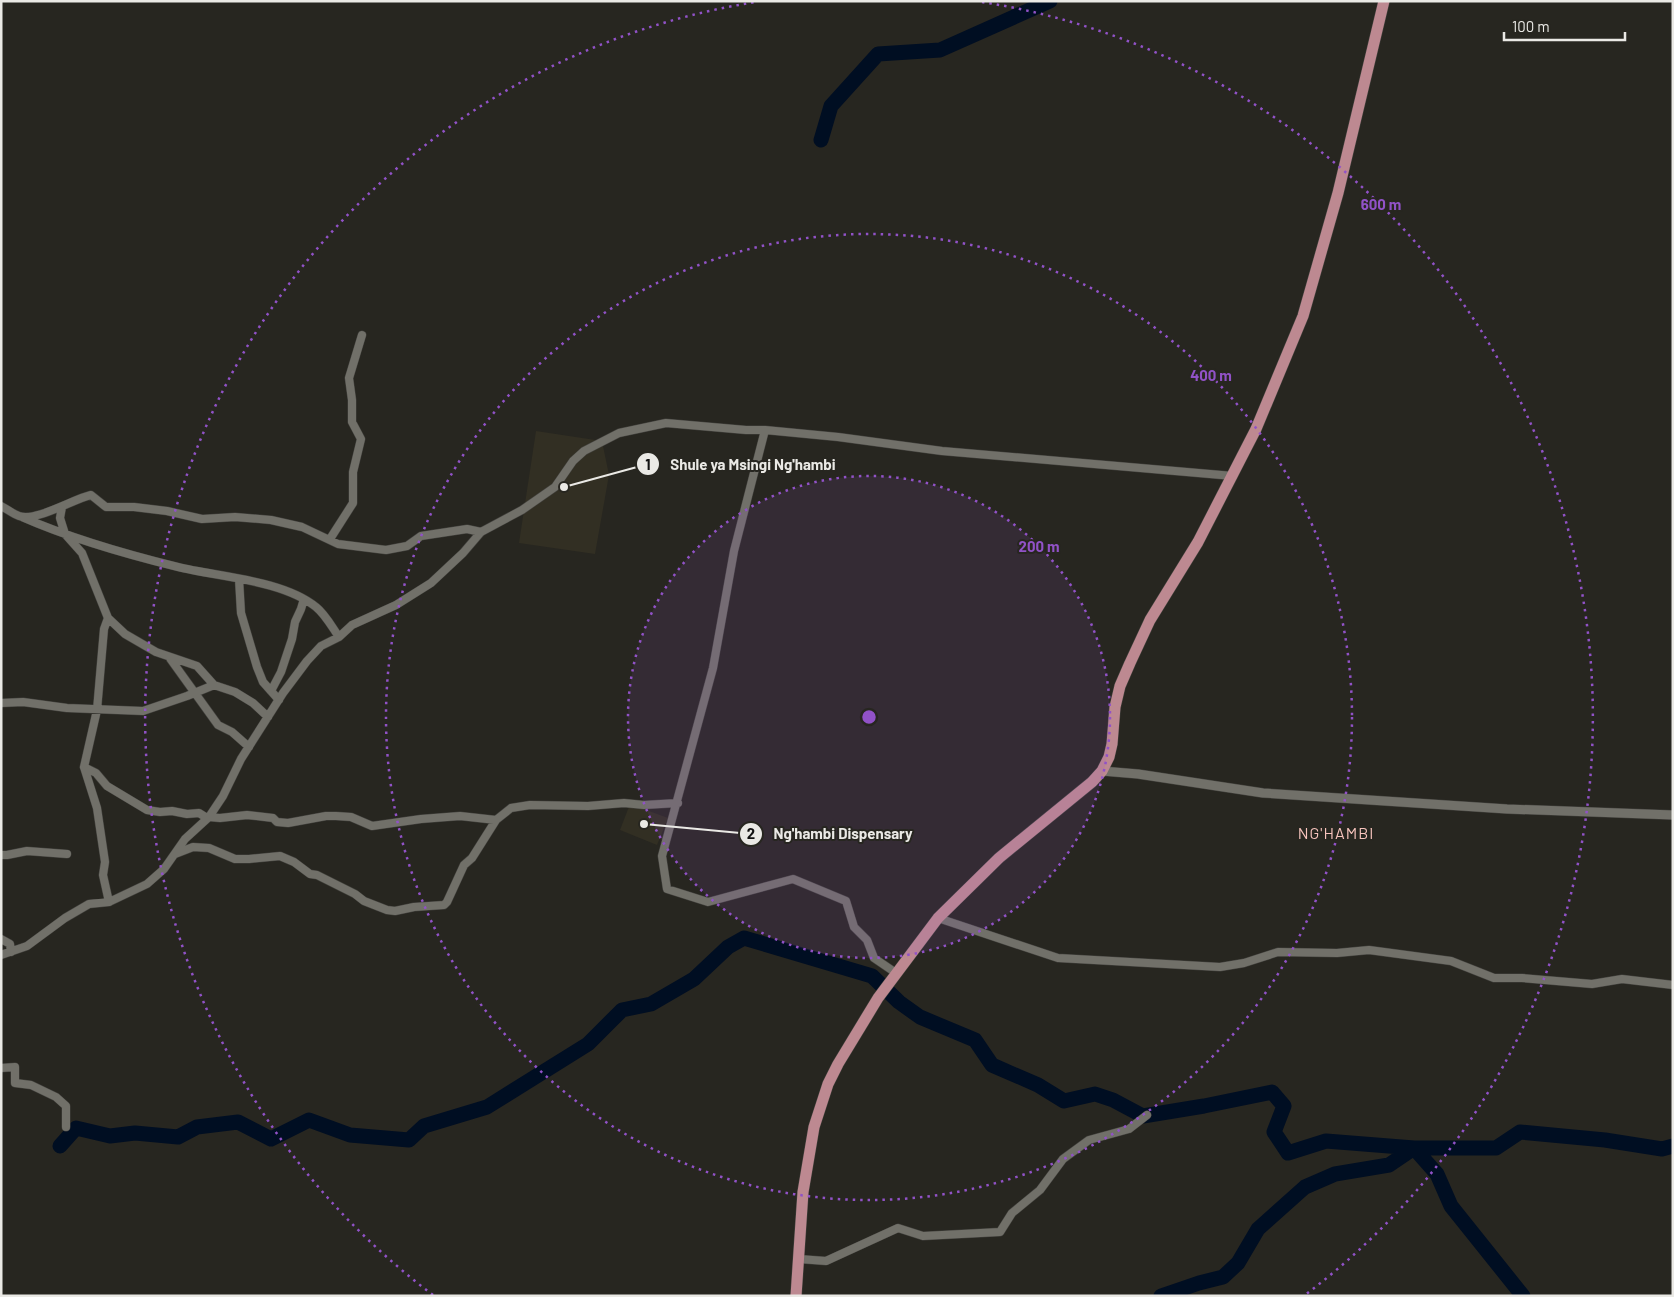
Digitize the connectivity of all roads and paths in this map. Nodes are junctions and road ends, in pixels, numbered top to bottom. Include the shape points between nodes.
1 (1384, 1) edge
2 (362, 335) dead end
3 (765, 430) junction
4 (1233, 476) junction
5 (1, 506) edge
6 (62, 506) junction
7 (20, 517) junction
8 (481, 532) junction
9 (64, 534) junction
10 (330, 539) junction
11 (239, 579) junction
12 (304, 600) junction
13 (108, 618) junction
14 (339, 637) junction
15 (170, 656) junction
16 (214, 685) junction
17 (271, 690) junction
18 (195, 693) junction
19 (279, 700) junction
20 (1, 703) edge
21 (97, 710) junction
22 (268, 717) junction
23 (249, 747) junction
24 (84, 767) junction
25 (1102, 771) junction
26 (678, 803) junction
27 (1673, 815) edge
28 (208, 818) junction
29 (496, 820) junction
30 (67, 854) dead end
31 (175, 854) junction
32 (1, 855) edge
33 (109, 902) junction
34 (938, 918) junction
35 (1, 939) edge
36 (11, 952) junction
37 (1, 955) edge
38 (896, 973) junction
39 (1673, 985) edge
40 (1, 1068) edge
41 (1147, 1115) dead end
42 (66, 1127) dead end
43 (799, 1259) junction
44 (796, 1296) edge

1 - 4 main road via 1338,193 1303,316
2 - 10 street via 349,378 352,422 361,439 353,472 353,502
3 - 4 street via 942,451
3 - 8 street via 666,423 619,433 584,451 555,487 522,510
3 - 26 street via 734,551 713,668
4 - 25 main road via 1198,542 1150,620 1130,663 1120,686 1112,744
5 - 7 street
6 - 7 street via 36,516
6 - 9 street via 60,518
6 - 10 street via 92,495 106,508 150,509 202,519 271,520 302,527
7 - 9 street
8 - 10 street via 467,529 421,536 407,546 386,550 338,544
8 - 14 street via 431,583 396,605 352,625
9 - 11 street via 178,567
9 - 13 street via 82,553
11 - 12 street via 288,591
11 - 17 street via 246,632 263,682
12 - 14 street via 317,607
12 - 17 street via 281,672
13 - 15 street via 125,634 156,652
13 - 21 street via 104,629
14 - 19 street via 322,646 307,661
15 - 16 street via 197,666
15 - 18 street
16 - 18 street
16 - 22 street via 235,692
17 - 19 street
18 - 21 street via 142,711
18 - 23 street via 218,725
19 - 22 street
20 - 21 street via 23,702
21 - 24 street
22 - 23 street
23 - 28 street
24 - 28 street via 96,773 107,786 147,810 200,813
24 - 33 street via 97,808 106,862 103,875
25 - 27 street via 1263,793 1507,809
25 - 34 main road via 999,858
26 - 29 street via 530,805 511,808
26 - 38 street via 662,856 667,889 708,902 793,879 846,901 854,927 867,940 874,958
28 - 29 street via 247,815 288,823 336,816 351,817 372,826 460,816
28 - 31 street via 185,839
29 - 31 street via 464,865 444,905 395,911 364,901 280,856 235,859 209,848 193,847
30 - 32 street via 27,851
31 - 33 street via 148,884
33 - 36 street via 89,904 27,946
34 - 38 main road
34 - 39 street via 1058,958 1220,967 1278,952 1369,950 1451,961 1494,978 1592,984 1622,979
35 - 36 street via 10,944
36 - 37 street
38 - 43 main road via 828,1084 814,1128 803,1192
40 - 42 street via 15,1067 15,1083 31,1084 66,1106
41 - 43 street via 1129,1129 1089,1140 1063,1159 1040,1190 1012,1213 1000,1232 922,1236 898,1228 826,1261
43 - 44 main road

